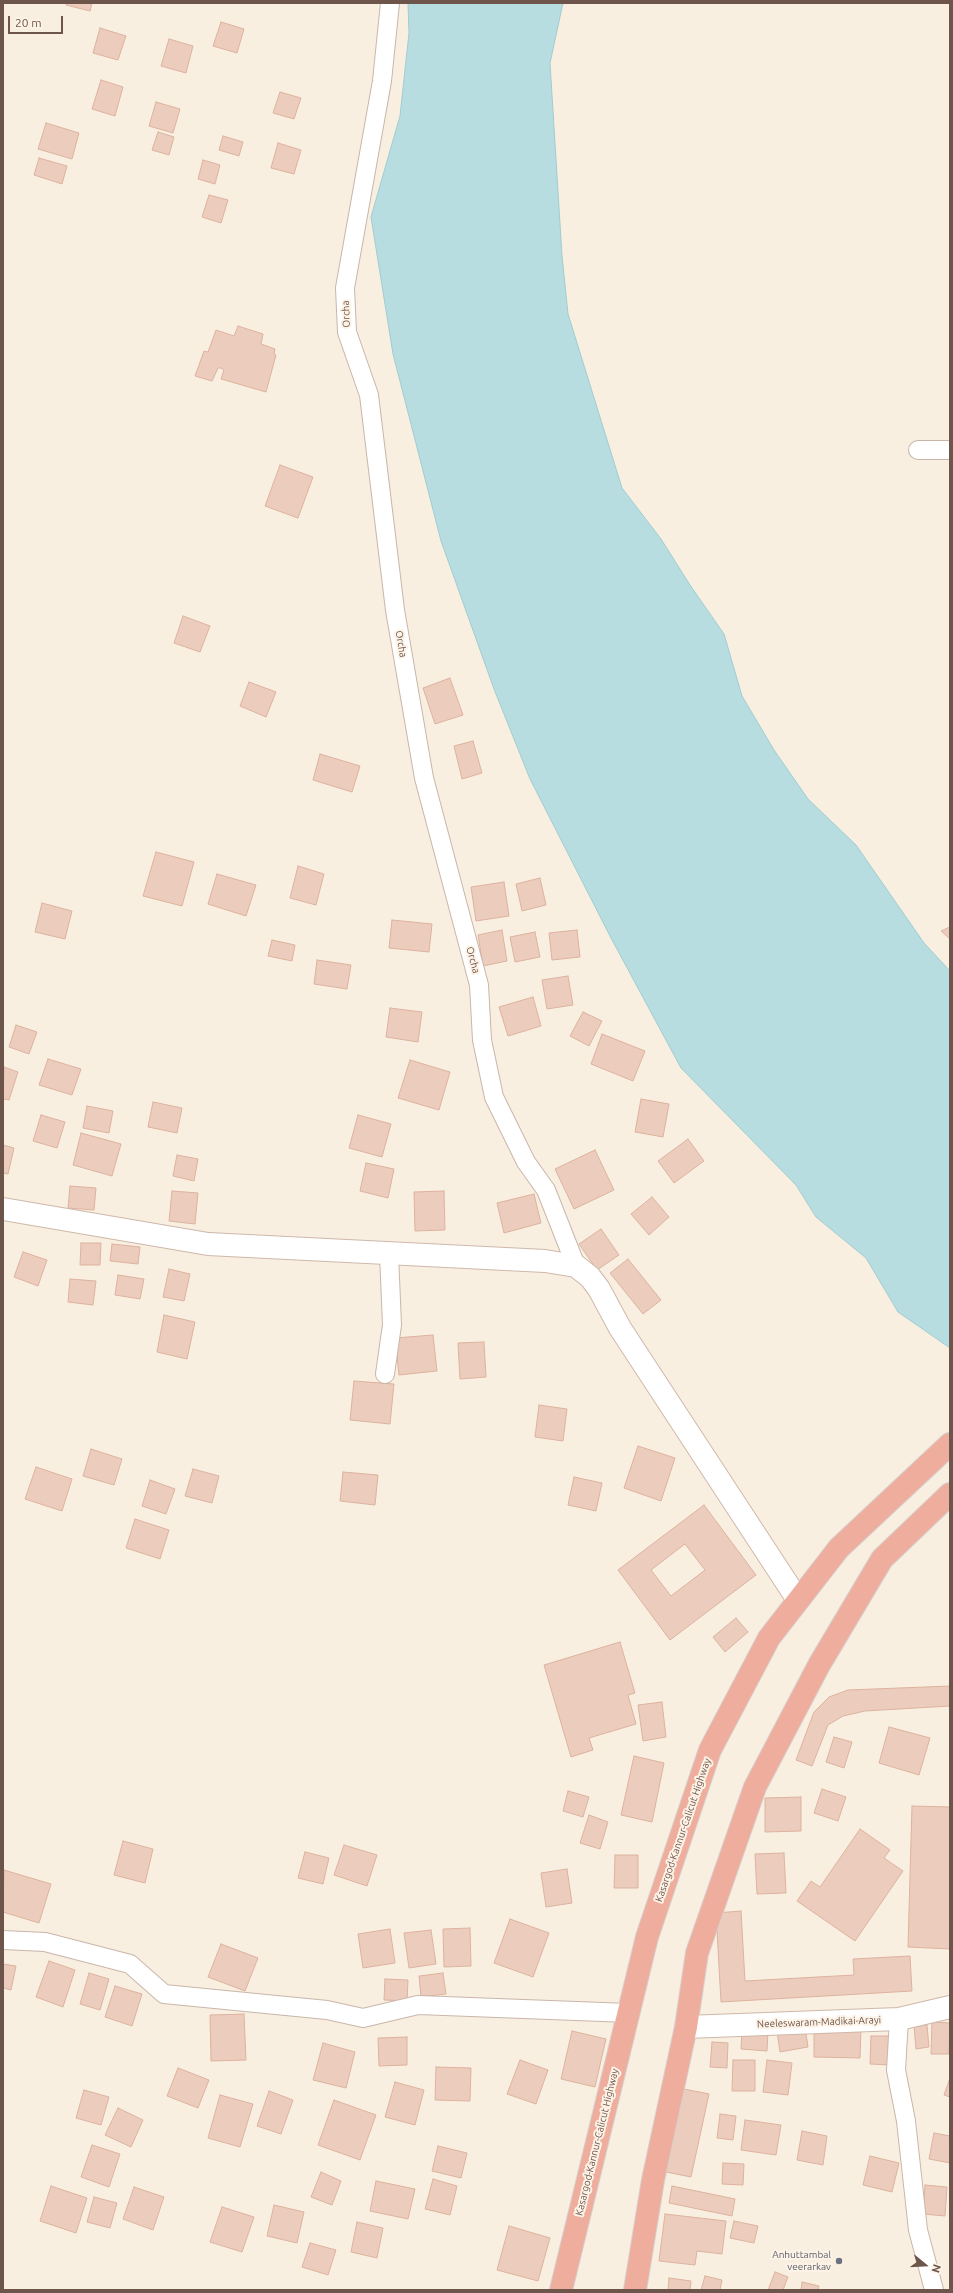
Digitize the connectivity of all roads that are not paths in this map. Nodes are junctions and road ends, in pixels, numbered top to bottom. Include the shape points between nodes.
1 (390, 3) edge
2 (918, 450) dead end
3 (950, 450) edge
4 (3, 1209) edge
5 (389, 1254) junction
6 (576, 1266) junction
7 (385, 1374) dead end
8 (950, 1444) edge
9 (950, 1494) edge
10 (798, 1600) junction
11 (3, 1940) edge
12 (950, 2007) edge
13 (629, 2013) junction
14 (899, 2018) junction
15 (686, 2027) junction
16 (561, 2290) edge
17 (635, 2290) edge
18 (934, 2290) edge

1 - 6 street, Orcha via 382,81 345,288 347,332 369,395 395,610 424,778 479,985 482,1040 494,1097 526,1162 546,1190
2 - 3 street
4 - 5 main road via 208,1244
5 - 6 main road via 545,1261
5 - 7 street via 392,1325
6 - 10 main road via 598,1289 620,1328
8 - 10 highway, Kasargod-Kannur-Calicut Highway via 839,1548
9 - 15 highway via 882,1559 819,1665 755,1787 697,1953
10 - 13 highway, Kasargod-Kannur-Calicut Highway via 769,1638 710,1750 647,1937
11 - 13 street via 45,1942 130,1964 164,1994 327,2010 363,2018 418,2005
12 - 14 main road, Neeleswaram-Madikai-Arayi
13 - 16 highway, Kasargod-Kannur-Calicut Highway
14 - 15 main road, Neeleswaram-Madikai-Arayi
14 - 18 street via 896,2070 906,2121 918,2230
15 - 17 highway via 654,2180

